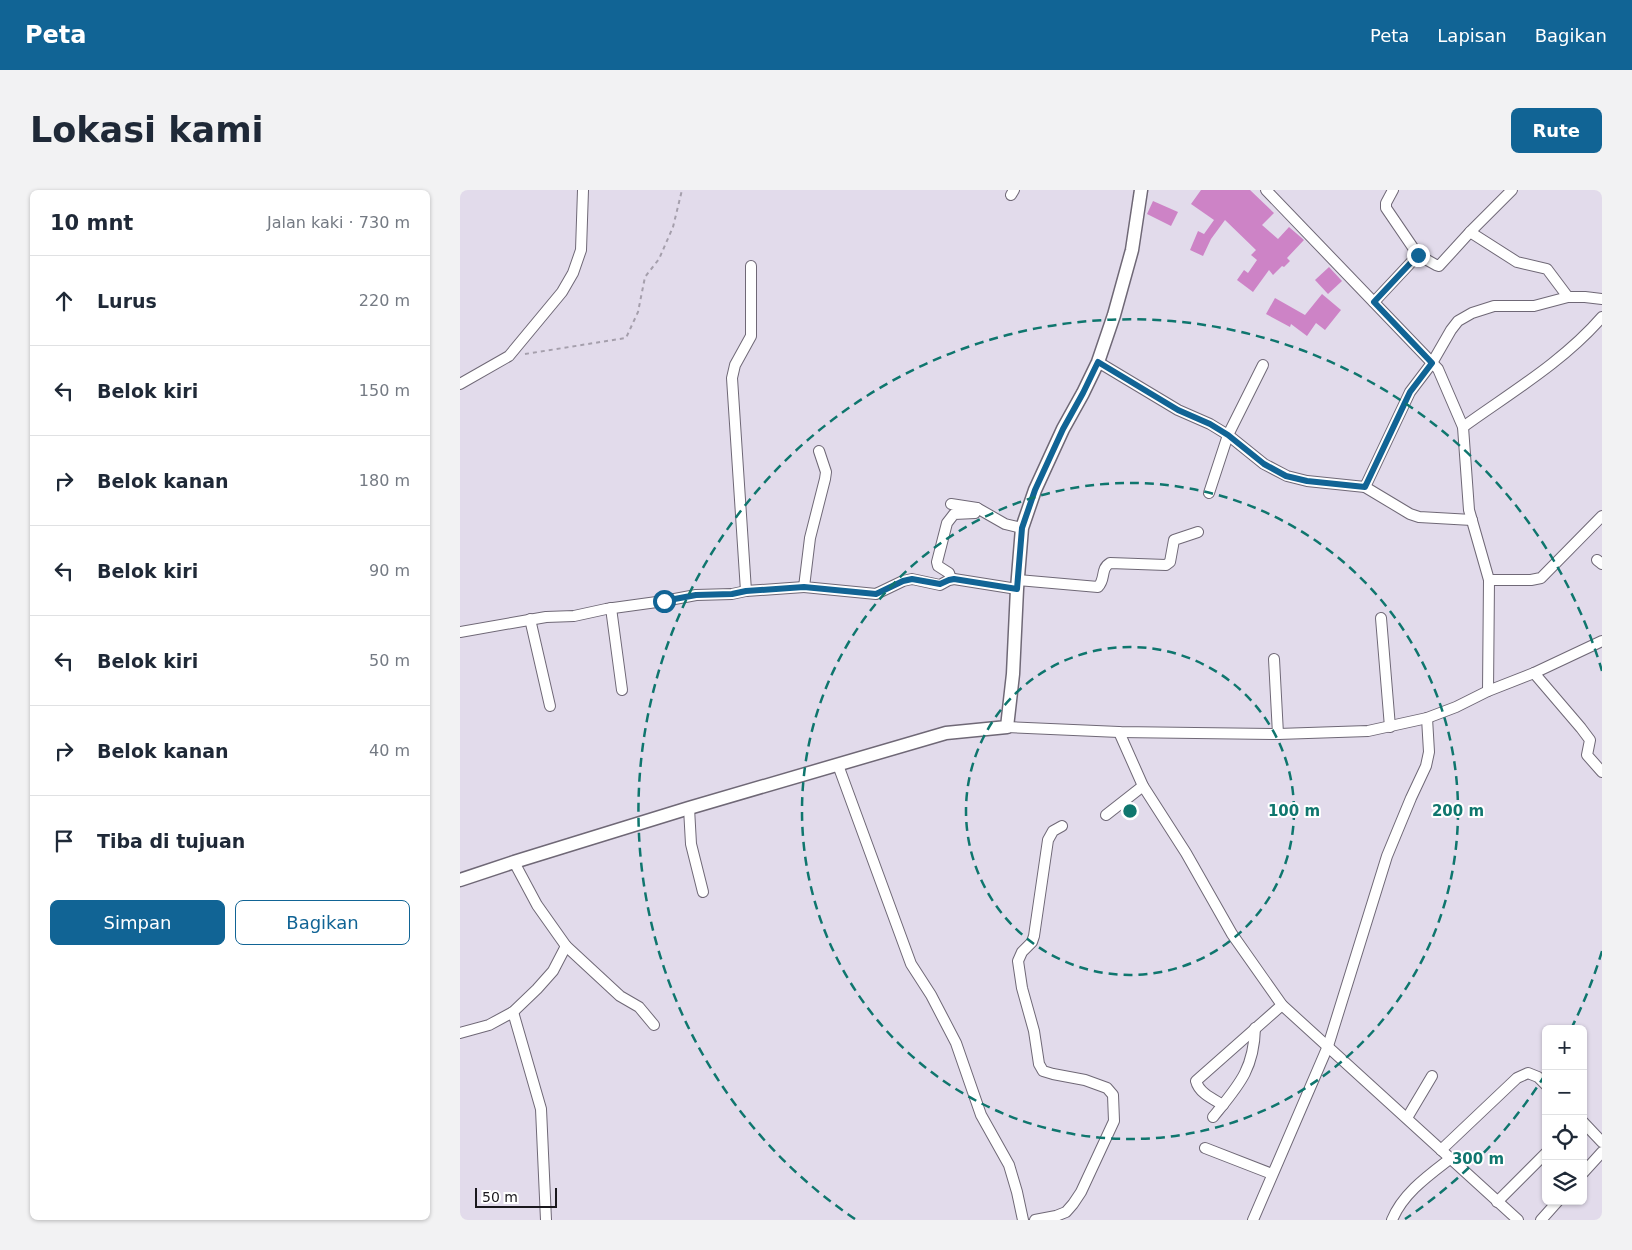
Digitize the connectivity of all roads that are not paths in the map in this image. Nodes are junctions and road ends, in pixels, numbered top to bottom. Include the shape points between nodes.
1 (583, 190) edge
2 (1141, 190) edge
3 (1266, 190) edge
4 (1393, 190) edge
5 (1512, 190) edge
6 (1470, 232) junction
7 (1418, 255) junction
8 (751, 266) dead end
9 (1568, 297) junction
10 (1602, 299) edge
11 (1374, 302) junction
12 (1602, 317) edge
13 (1098, 362) junction
14 (1432, 363) junction
15 (1263, 365) dead end
16 (460, 384) edge
17 (1462, 427) junction
18 (1228, 435) junction
19 (819, 450) dead end
20 (1365, 487) junction
21 (1209, 493) dead end
22 (951, 504) dead end
23 (977, 508) junction
24 (1602, 516) edge
25 (1472, 520) junction
26 (1022, 528) junction
27 (1198, 532) dead end
28 (951, 580) junction
29 (1489, 580) junction
30 (1017, 585) junction
31 (804, 587) junction
32 (746, 591) junction
33 (611, 608) junction
34 (1381, 618) dead end
35 (530, 619) junction
36 (460, 632) edge
37 (1602, 640) edge
38 (1274, 659) dead end
39 (1534, 673) junction
40 (622, 690) dead end
41 (1488, 691) junction
42 (550, 706) dead end
43 (1427, 718) junction
44 (1007, 727) junction
45 (1390, 727) junction
46 (1119, 732) junction
47 (1278, 734) junction
48 (838, 765) junction
49 (1602, 772) edge
50 (1143, 786) junction
51 (690, 808) junction
52 (1106, 816) dead end
53 (1062, 826) dead end
54 (514, 862) junction
55 (460, 880) edge
56 (703, 892) dead end
57 (566, 946) junction
58 (1282, 1005) junction
59 (512, 1012) junction
60 (654, 1024) dead end
61 (1255, 1028) junction
62 (460, 1033) edge
63 (1328, 1046) junction
64 (1432, 1076) dead end
65 (1542, 1081) edge
66 (1223, 1105) junction
67 (1213, 1117) dead end
68 (1407, 1118) junction
69 (1587, 1126) edge
70 (1602, 1142) edge
71 (1205, 1148) dead end
72 (1441, 1150) junction
73 (1602, 1152) edge
74 (1451, 1158) junction
75 (1542, 1158) edge
76 (1587, 1169) edge
77 (1272, 1174) junction
78 (1497, 1202) junction
79 (1554, 1205) edge
80 (546, 1220) edge
81 (1023, 1220) edge
82 (1035, 1220) edge
83 (1253, 1220) edge
84 (1392, 1220) edge
85 (1518, 1220) edge
86 (1541, 1220) edge

1 - 16 street via 581,250 562,292 510,356
2 - 13 street via 1132,250
3 - 11 street
4 - 7 street via 1386,208
5 - 6 street
6 - 7 street via 1439,266
6 - 9 street via 1517,262 1547,268
7 - 11 street
8 - 32 street via 751,336 735,365 732,378
9 - 10 street
9 - 14 street via 1534,306 1494,306 1472,313 1454,326
11 - 14 street
12 - 17 street via 1542,371
13 - 18 street via 1178,410
13 - 26 street via 1035,490
14 - 17 street via 1438,369
14 - 20 street via 1410,392
15 - 18 street
17 - 25 street
18 - 20 street via 1264,464 1286,476
18 - 21 street
19 - 31 street via 826,472 810,538
20 - 25 street via 1414,516
22 - 23 street
23 - 26 street via 1005,524
23 - 28 street via 975,513 954,514 947,523 936,562 949,573
24 - 29 street via 1541,578
25 - 29 street
26 - 30 street
27 - 30 street via 1174,540 1170,562 1166,565 1106,564 1103,581 1098,587
28 - 30 street
28 - 31 street via 936,584 912,579 876,594
29 - 41 street
30 - 44 street
31 - 32 street
32 - 33 street
33 - 35 street via 574,616
33 - 40 street
34 - 45 street
35 - 36 street
35 - 42 street
37 - 39 street
38 - 47 street
39 - 41 street
39 - 49 street via 1586,734 1590,740 1587,755
41 - 43 street
43 - 45 street
43 - 63 street via 1429,756 1387,856
44 - 46 street
44 - 48 street via 946,733
45 - 47 street via 1368,731
46 - 47 street
46 - 50 street
48 - 51 street
48 - 81 street via 911,964 931,994 956,1043 981,1115 1009,1164
50 - 52 street
50 - 58 street via 1232,934
51 - 54 street
51 - 56 street via 691,844
53 - 82 street via 1053,831 1048,840 1034,936 1018,961 1022,988 1043,1071 1107,1088 1113,1095 1114,1121 1082,1192 1073,1204 1066,1212
54 - 55 street
54 - 57 street
57 - 59 street via 553,971
57 - 60 street via 620,996 639,1007
58 - 61 street
58 - 63 street
59 - 62 street via 489,1025
59 - 80 street via 541,1109
61 - 66 street via 1250,1064
61 - 66 street via 1196,1081 1201,1090
63 - 68 street
63 - 77 street
64 - 68 street
65 - 72 street via 1528,1073 1516,1078
66 - 67 street
68 - 72 street
69 - 70 street
71 - 77 street
72 - 74 street
73 - 76 street
74 - 78 street
74 - 84 street via 1402,1202
75 - 78 street
77 - 83 street
78 - 85 street
79 - 86 street

